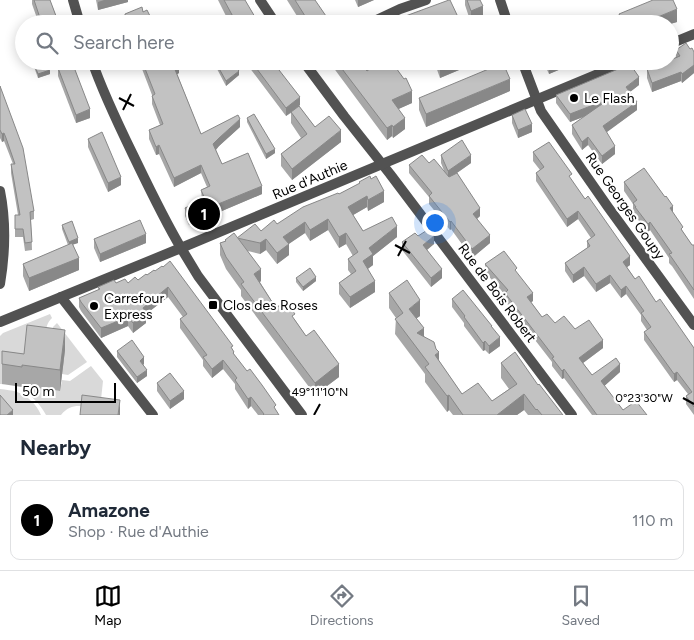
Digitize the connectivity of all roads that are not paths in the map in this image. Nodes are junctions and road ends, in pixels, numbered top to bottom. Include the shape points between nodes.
1 (73, 0) edge
2 (260, 0) edge
3 (426, 0) edge
4 (500, 0) edge
5 (77, 15) edge
6 (270, 15) edge
7 (387, 15) edge
8 (505, 15) edge
9 (694, 34) edge
10 (679, 40) edge
11 (96, 70) edge
12 (311, 70) edge
13 (525, 70) edge
14 (608, 70) edge
15 (536, 100) junction
16 (382, 164) junction
17 (0, 191) edge
18 (1, 214) edge
19 (181, 248) junction
20 (0, 284) edge
21 (61, 297) junction
22 (0, 322) edge
23 (694, 325) edge
24 (153, 415) edge
25 (302, 415) edge
26 (572, 415) edge

1 - 5 street
2 - 6 street
3 - 7 street
4 - 8 street
9 - 10 street
11 - 19 street via 130,148
12 - 16 street, Rue de Bois Robert
13 - 15 street, Rue Georges Goupy
14 - 15 street, Rue d'Authie
15 - 16 street, Rue d'Authie
15 - 23 street, Rue Georges Goupy
16 - 19 street, Rue d'Authie
16 - 26 street, Rue de Bois Robert
17 - 18 street
18 - 20 street via 4,240
19 - 21 street, Rue d'Authie
19 - 25 street via 198,276
21 - 22 street, Rue d'Authie
21 - 24 street

